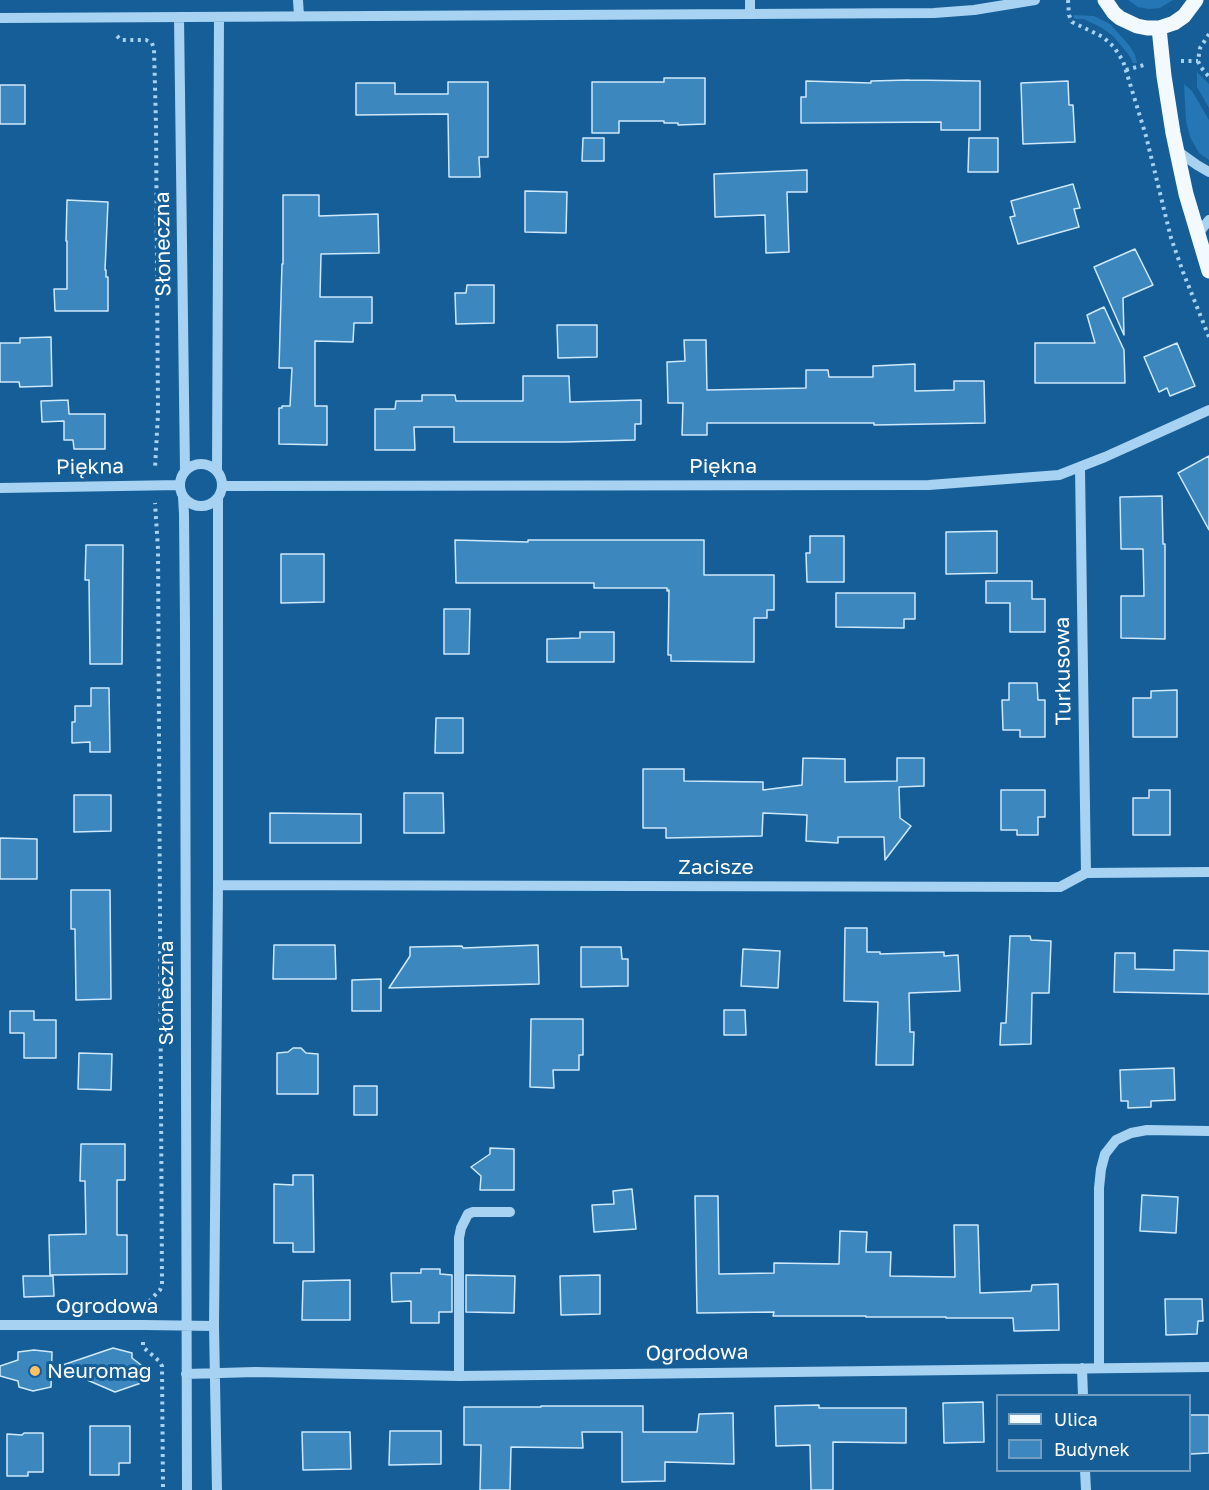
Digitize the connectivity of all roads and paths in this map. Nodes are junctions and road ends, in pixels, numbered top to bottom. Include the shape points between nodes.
1 (298, 0) edge
2 (750, 0) edge
3 (1035, 0) edge
4 (1068, 0) edge
5 (1105, 0) edge
6 (1196, 0) edge
7 (750, 14) junction
8 (298, 16) junction
9 (179, 17) junction
10 (219, 17) junction
11 (0, 18) edge
12 (1159, 28) junction
13 (1209, 34) edge
14 (121, 40) dead end
15 (1184, 61) dead end
16 (1198, 61) junction
17 (1138, 67) dead end
18 (1126, 70) junction
19 (1209, 77) edge
20 (1176, 150) junction
21 (1209, 172) edge
22 (1209, 220) edge
23 (1197, 235) junction
24 (1209, 272) edge
25 (1209, 337) edge
26 (1209, 410) edge
27 (1080, 468) junction
28 (156, 471) dead end
29 (185, 471) junction
30 (217, 471) junction
31 (180, 485) junction
32 (222, 486) junction
33 (0, 488) edge
34 (183, 497) junction
35 (218, 498) junction
36 (156, 500) dead end
37 (1209, 872) edge
38 (1086, 873) junction
39 (218, 885) junction
40 (1209, 1131) edge
41 (510, 1212) dead end
42 (144, 1314) dead end
43 (0, 1325) edge
44 (186, 1326) junction
45 (214, 1326) junction
46 (144, 1336) dead end
47 (1209, 1367) edge
48 (1082, 1368) junction
49 (1099, 1368) junction
50 (214, 1373) junction
51 (186, 1374) junction
52 (459, 1376) junction
53 (1083, 1394) edge
54 (1085, 1472) edge
55 (163, 1490) edge
56 (187, 1490) edge
57 (217, 1490) edge
58 (1086, 1490) edge

1 - 8 street
2 - 7 street
3 - 7 street via 944,12
4 - 18 path via 1072,22 1111,43
5 - 12 main road via 1126,22
6 - 12 main road via 1184,16
7 - 8 street
8 - 10 street
9 - 10 street
9 - 11 street
9 - 29 street, Słoneczna
10 - 30 street
12 - 20 main road
13 - 16 path via 1200,48
14 - 28 path via 147,40 154,46
15 - 16 path
16 - 19 path
17 - 18 path
18 - 25 path via 1171,238
20 - 21 street
20 - 23 main road
22 - 23 street
23 - 24 main road
26 - 27 street, Piękna
27 - 32 street, Piękna via 1059,475 929,485
27 - 38 street, Turkusowa
29 - 30 street via 204,464
29 - 31 street
30 - 32 street
31 - 33 street, Piękna
31 - 34 street
32 - 35 street
34 - 35 street via 201,507
34 - 44 street, Słoneczna
35 - 39 street
36 - 42 path via 162,1285
37 - 38 street, Zacisze
38 - 39 street, Zacisze via 1060,888
39 - 45 street
40 - 49 street via 1131,1133 1116,1140 1106,1154 1099,1188
41 - 52 street via 473,1212 461,1228
43 - 44 street, Ogrodowa
44 - 45 street, Ogrodowa
44 - 51 street, Słoneczna
45 - 50 street
46 - 55 path via 143,1347 162,1366
47 - 49 street, Ogrodowa
48 - 49 street, Ogrodowa
48 - 52 street, Ogrodowa
48 - 53 street
50 - 51 street, Ogrodowa
50 - 52 street, Ogrodowa
50 - 57 street
51 - 56 street, Słoneczna
54 - 58 street

